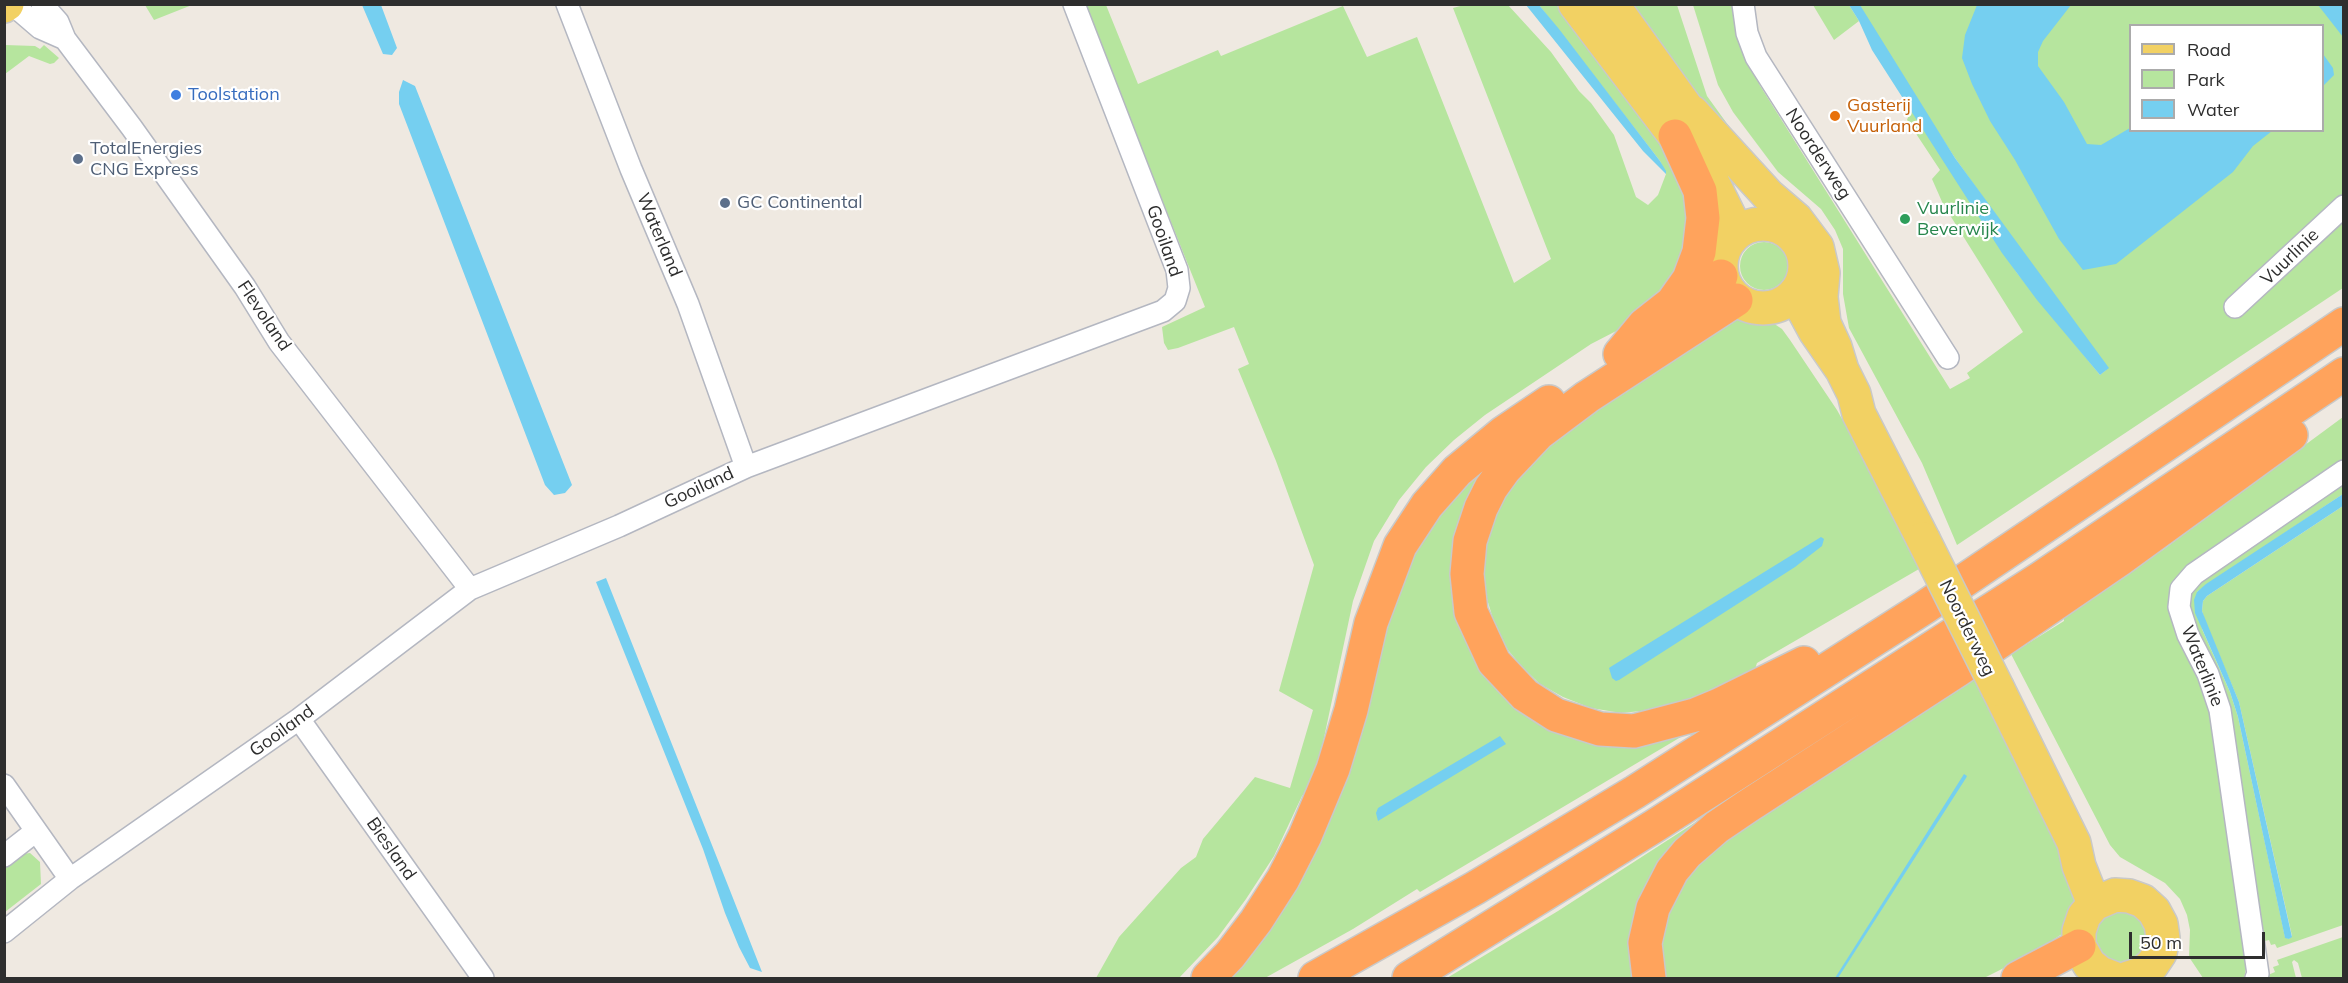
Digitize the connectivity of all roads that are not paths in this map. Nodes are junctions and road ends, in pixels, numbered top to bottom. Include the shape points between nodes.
1 (12, 4) edge
2 (42, 4) edge
3 (567, 4) edge
4 (1074, 4) edge
5 (1575, 4) edge
6 (1612, 4) edge
7 (1743, 4) edge
8 (65, 39) junction
9 (1683, 124) junction
10 (2343, 206) edge
11 (1750, 227) junction
12 (1729, 288) junction
13 (1786, 300) junction
14 (2235, 307) dead end
15 (2343, 324) edge
16 (1620, 354) junction
17 (1948, 358) dead end
18 (1842, 370) junction
19 (2343, 374) edge
20 (2343, 393) edge
21 (1859, 414) junction
22 (746, 467) junction
23 (2343, 471) edge
24 (470, 589) junction
25 (1924, 607) junction
26 (299, 719) junction
27 (4, 785) edge
28 (36, 831) junction
29 (4, 856) edge
30 (70, 879) junction
31 (2104, 900) junction
32 (4, 932) edge
33 (2085, 967) edge
34 (2148, 974) edge
35 (483, 978) edge
36 (1208, 978) edge
37 (1315, 978) edge
38 (1409, 978) edge
39 (1649, 978) edge
40 (2018, 978) edge
41 (2256, 978) edge

1 - 8 street, Flevoland via 40,28
2 - 8 street, Flevoland via 58,22
3 - 22 street, Waterland via 688,304
4 - 22 street, Gooiland via 1177,270 1179,288 1175,301 1163,311
5 - 9 main road, Noorderweg
6 - 9 main road, Noorderweg
7 - 17 street, Noorderweg via 1747,33 1756,57
8 - 24 street, Flevoland via 245,287 279,342
9 - 11 main road, Noorderweg via 1710,177
9 - 16 highway via 1700,191 1703,218 1699,252 1689,279 1672,303 1644,325
9 - 18 main road, Noorderweg via 1796,219 1817,247 1823,273 1824,323
10 - 14 street, Vuurlinie
11 - 12 main road via 1728,241 1723,252 1720,264
11 - 13 main road via 1778,226 1790,233 1802,249 1806,269 1802,283
12 - 13 main road via 1756,308
12 - 16 highway via 1699,298
12 - 25 highway via 1539,433 1491,488 1470,541 1467,574 1471,612 1494,662 1525,695 1556,715 1600,729 1634,731 1719,705
13 - 18 main road, Noorderweg via 1815,330
13 - 21 main road, Noorderweg via 1799,334
15 - 25 highway
16 - 36 highway via 1503,433 1457,471 1427,505 1400,546 1385,583 1333,769 1305,836 1256,921
18 - 21 main road, Noorderweg
19 - 38 highway via 2038,580
20 - 39 highway via 2331,406 2119,560 1710,833 1687,853 1659,893 1645,943
21 - 31 main road, Noorderweg, bridge via 2074,843 2091,859
22 - 24 street, Gooiland
23 - 41 street, Waterlinie via 2194,574 2181,589 2180,607 2188,635 2208,674 2220,710
24 - 26 street, Gooiland
25 - 37 highway via 1635,792
26 - 30 street, Gooiland
26 - 35 street, Biesland
27 - 28 street
28 - 29 street
28 - 30 street
30 - 32 street, Gooiland
31 - 33 main road via 2084,916 2079,931
31 - 34 main road via 2129,896 2154,911 2163,938
33 - 40 highway

